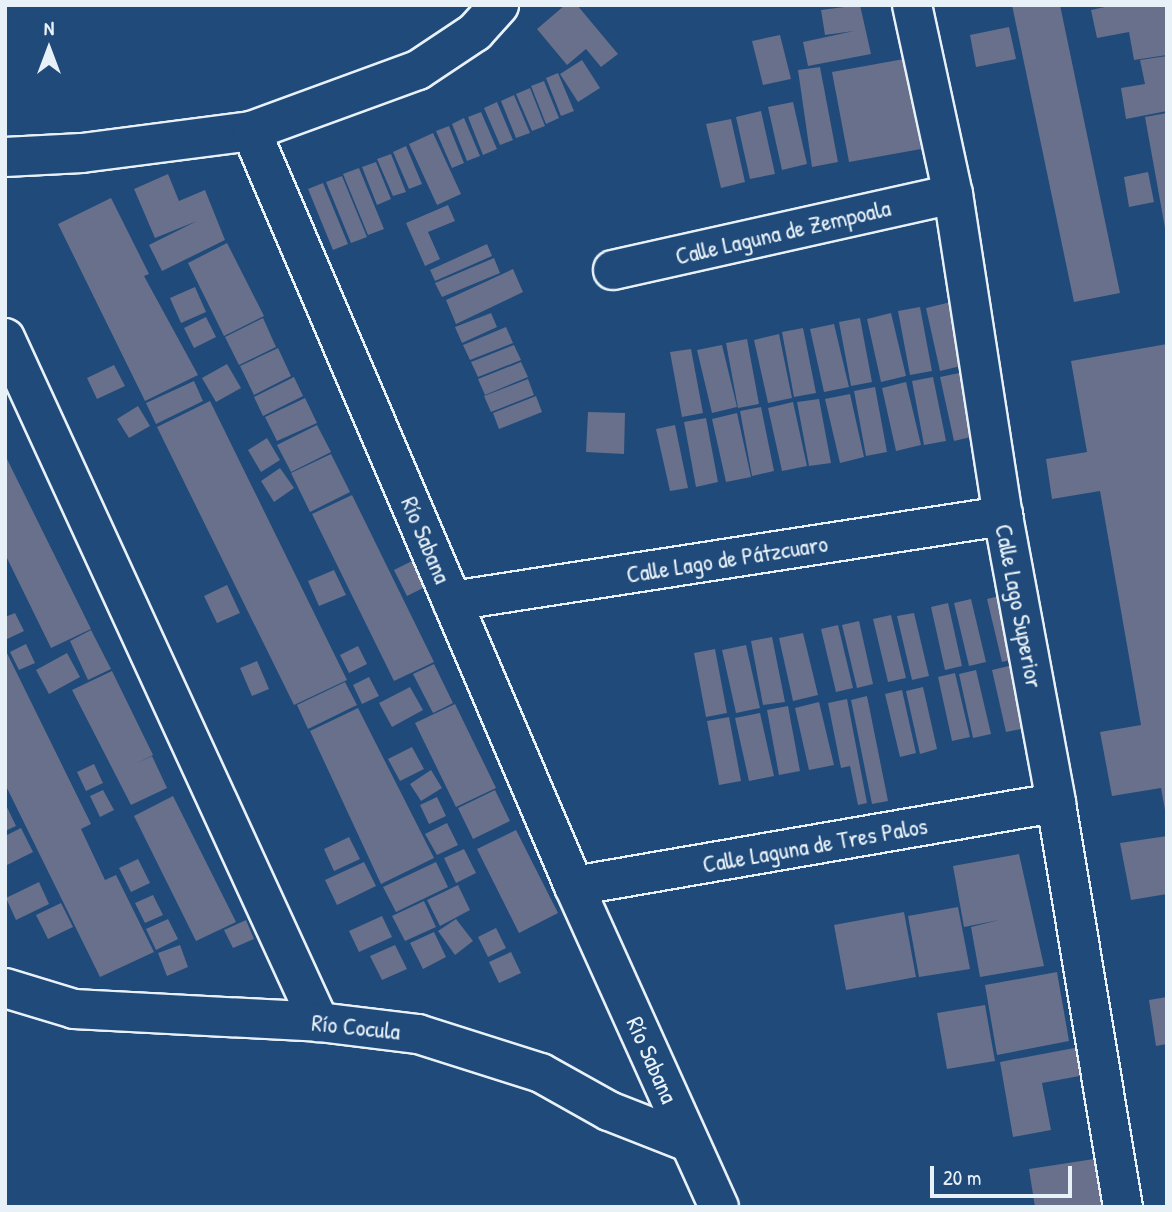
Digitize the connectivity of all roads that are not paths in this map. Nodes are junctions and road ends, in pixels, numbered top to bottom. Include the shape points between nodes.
1 (499, 5) edge
2 (912, 5) edge
3 (251, 131) junction
4 (5, 157) edge
5 (953, 194) junction
6 (612, 270) dead end
7 (5, 338) edge
8 (1003, 516) junction
9 (452, 601) junction
10 (1056, 803) junction
11 (574, 886) junction
12 (5, 988) edge
13 (319, 1022) junction
14 (688, 1142) junction
15 (719, 1207) edge
16 (1123, 1207) edge

1 - 3 street via 475,32 418,70
2 - 5 street, Calle Lago Superior
3 - 4 street via 82,153
3 - 9 street, Río Sabana
5 - 6 street, Calle Laguna de Zempoala
5 - 8 street, Calle Lago Superior
7 - 13 street
8 - 9 street, Calle Lago de Pátzcuaro
8 - 10 street, Calle Lago Superior
9 - 11 street, Río Sabana
10 - 11 street, Calle Laguna de Tres Palos
10 - 16 street, Calle Lago Superior
11 - 14 street, Río Sabana
12 - 13 street, Río Cocula via 74,1009
13 - 14 street, Río Cocula via 418,1034 541,1073 610,1111
14 - 15 street, Río Sabana

